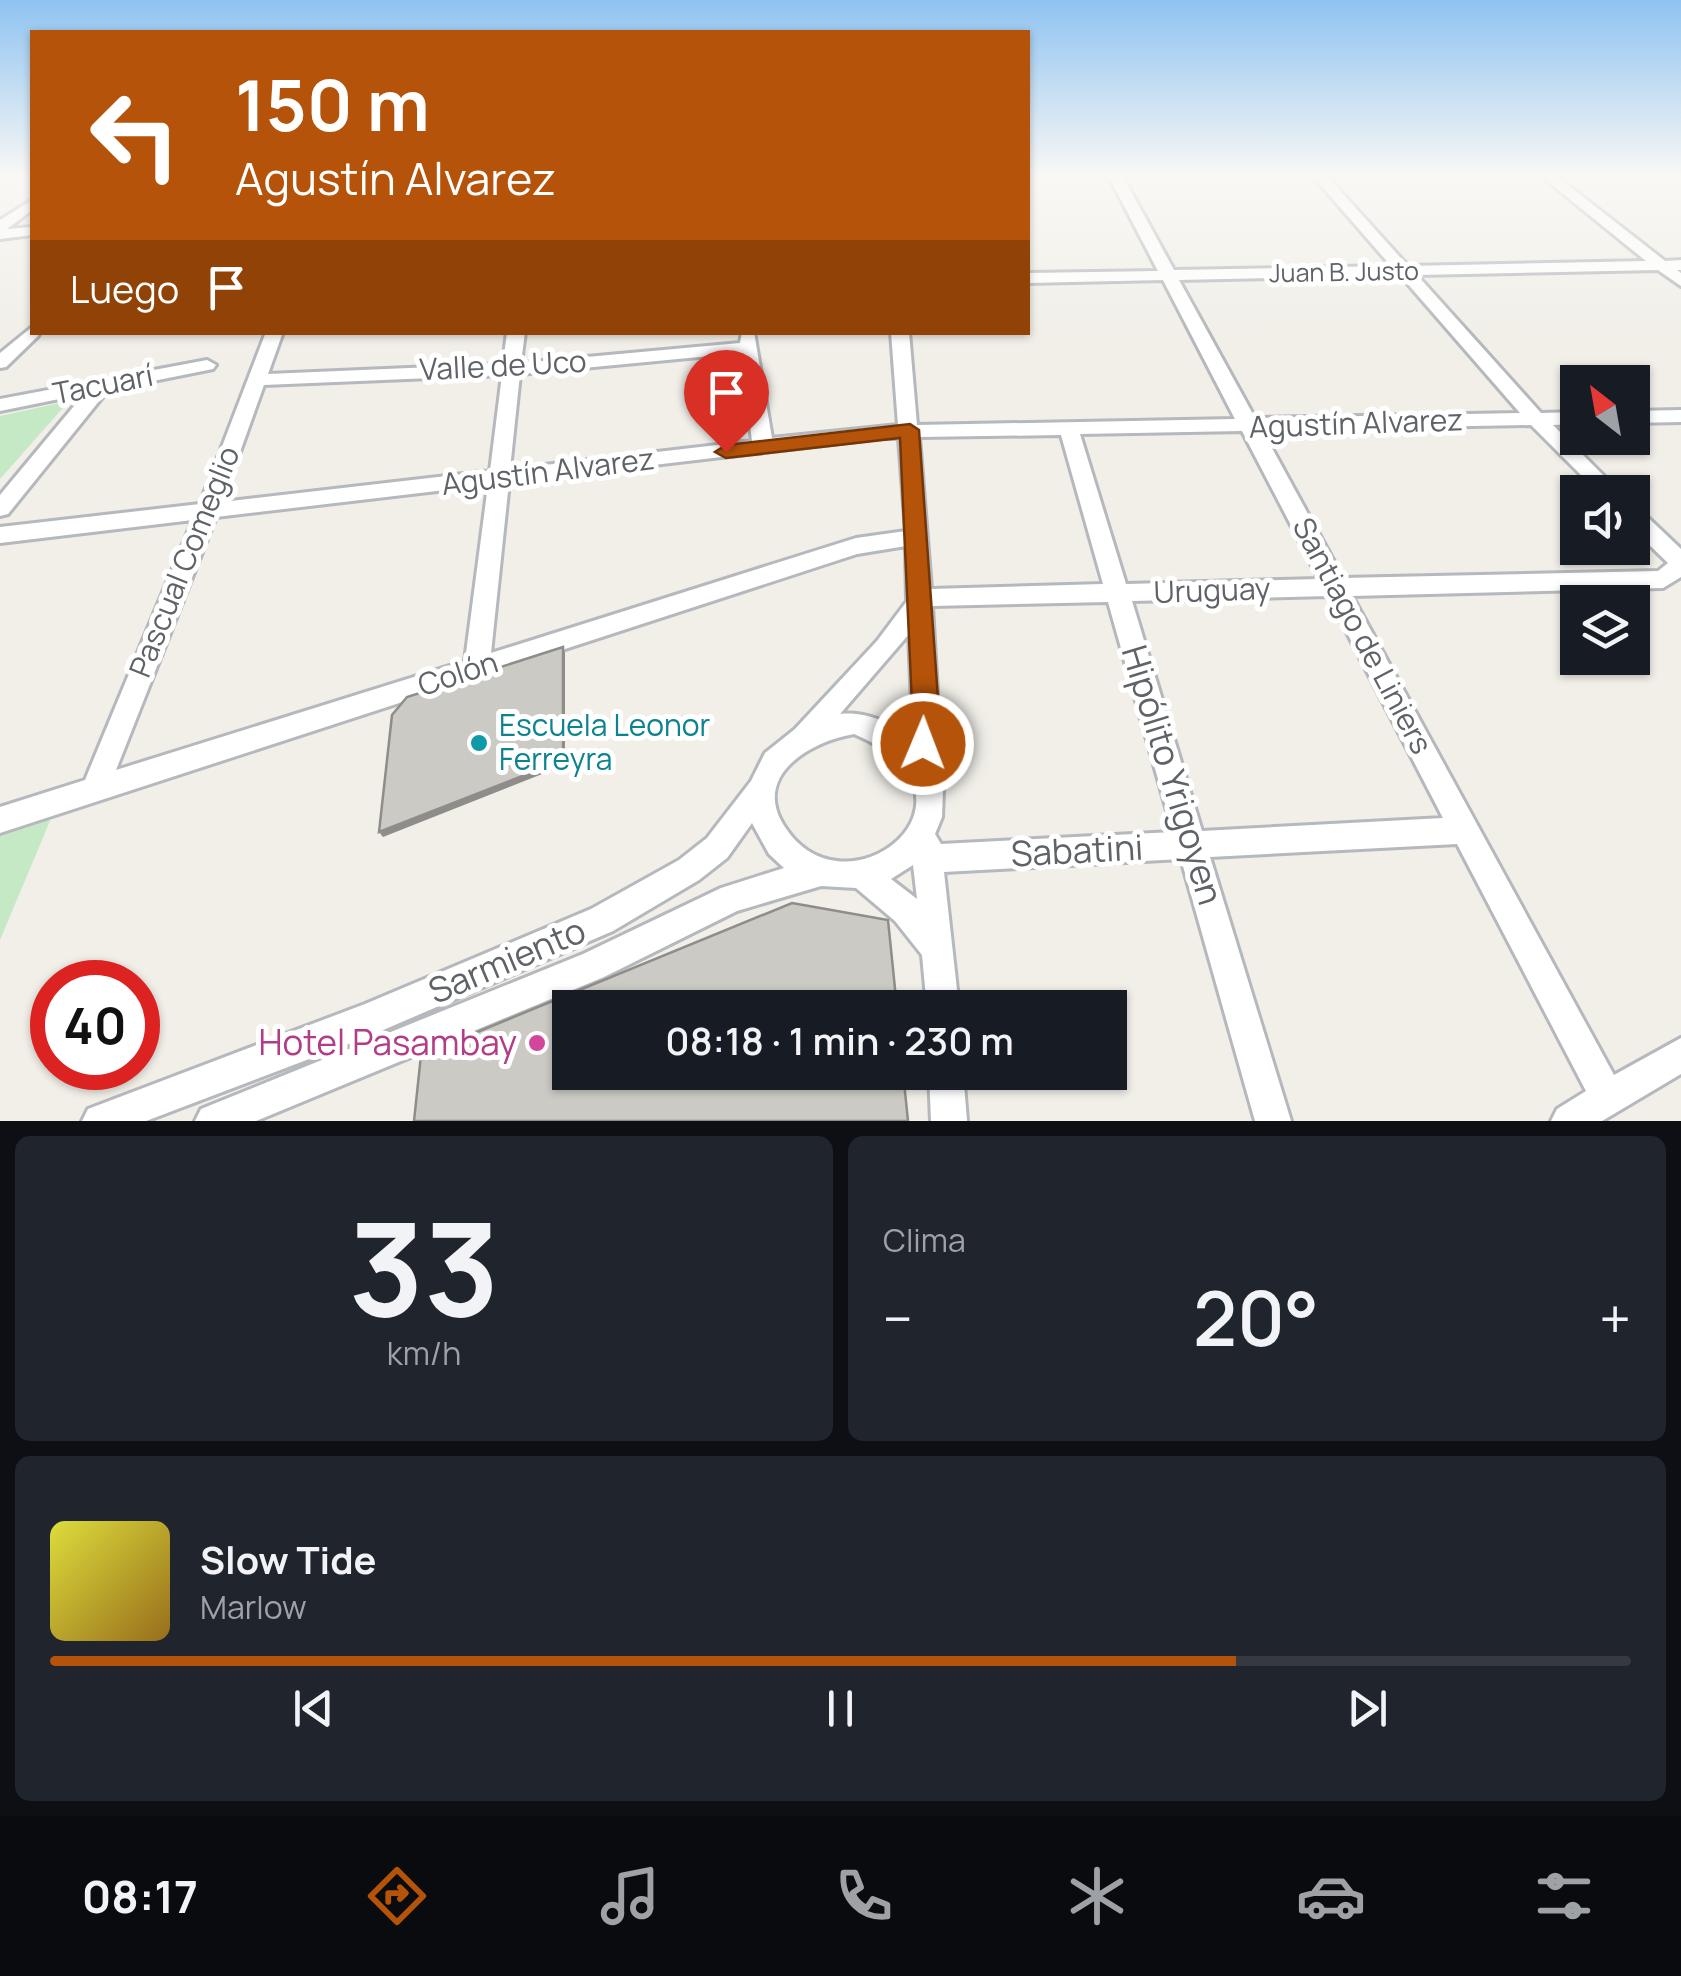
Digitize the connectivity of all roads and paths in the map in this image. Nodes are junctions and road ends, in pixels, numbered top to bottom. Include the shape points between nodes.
1 (1143, 227) edge
2 (1366, 227) edge
3 (1613, 227) edge
4 (0, 231) edge
5 (30, 232) edge
6 (1681, 264) edge
7 (1661, 265) junction
8 (1404, 270) junction
9 (1170, 275) junction
10 (1030, 278) edge
11 (1681, 281) edge
12 (30, 334) edge
13 (274, 335) edge
14 (516, 335) edge
15 (900, 335) edge
16 (748, 340) edge
17 (0, 363) edge
18 (207, 365) dead end
19 (512, 369) junction
20 (256, 380) junction
21 (103, 384) junction
22 (0, 405) edge
23 (1681, 416) edge
24 (1650, 417) edge
25 (1560, 418) edge
26 (1536, 419) junction
27 (1252, 427) junction
28 (1068, 429) junction
29 (910, 430) junction
30 (763, 447) junction
31 (1593, 475) edge
32 (500, 479) junction
33 (0, 509) edge
34 (208, 510) junction
35 (1650, 533) edge
36 (0, 534) edge
37 (917, 537) junction
38 (1681, 564) edge
39 (1335, 588) junction
40 (1118, 594) junction
41 (917, 601) junction
42 (477, 668) junction
43 (807, 732) junction
44 (918, 758) junction
45 (764, 786) junction
46 (94, 791) junction
47 (0, 820) edge
48 (1465, 830) junction
49 (926, 845) junction
50 (1194, 845) junction
51 (822, 872) junction
52 (862, 875) junction
53 (940, 954) junction
54 (942, 990) edge
55 (1681, 1055) edge
56 (947, 1090) edge
57 (1608, 1098) junction
58 (100, 1121) edge
59 (213, 1121) edge
60 (949, 1121) edge
61 (1273, 1121) edge
62 (1569, 1121) edge

1 - 9 street, Santiago de Liniers
2 - 8 street
3 - 7 street
4 - 5 street
6 - 7 street, Juan B. Justo
7 - 8 street, Juan B. Justo
7 - 11 street
8 - 9 street, Juan B. Justo
8 - 26 street
9 - 10 street, Juan B. Justo
9 - 27 street, Santiago de Liniers
12 - 17 street
13 - 20 street, Pascual Comeglio
14 - 19 street
15 - 29 street
16 - 19 street, Valle de Uco
16 - 30 street
18 - 21 street, Tacuarí
19 - 20 street, Valle de Uco
19 - 32 street
20 - 34 street, Pascual Comeglio
21 - 22 street, Tacuarí
21 - 33 street
23 - 24 street
25 - 26 street, Agustín Alvarez
26 - 27 street, Agustín Alvarez
26 - 31 street
27 - 28 street, Agustín Alvarez
27 - 39 street, Santiago de Liniers
28 - 29 street, Agustín Alvarez
28 - 40 street, Hipólito Yrigoyen
29 - 30 street, Agustín Alvarez
29 - 37 street
30 - 32 street, Agustín Alvarez
32 - 34 street, Agustín Alvarez
32 - 42 street
34 - 36 street, Agustín Alvarez
34 - 46 street, Pascual Comeglio
35 - 38 street
37 - 41 street
37 - 42 street, Colón via 856,546
38 - 39 street, Uruguay via 1664,579
39 - 40 street, Uruguay
39 - 48 street, Santiago de Liniers
40 - 41 street, Uruguay
40 - 50 street, Hipólito Yrigoyen
41 - 43 street via 886,648
41 - 44 street via 926,727
42 - 46 street, Colón
43 - 44 street via 830,724 868,726 902,741
43 - 45 street via 786,746
44 - 49 street via 932,800
45 - 51 street via 768,829 781,848
45 - 58 street, Sarmiento via 717,848 602,920 367,1020
46 - 47 street, Colón
48 - 50 street, Sabatini
48 - 57 street, Santiago de Liniers
49 - 50 street, Sabatini
49 - 52 street
49 - 53 street
50 - 61 street, Hipólito Yrigoyen
51 - 52 street
51 - 59 street, Sarmiento via 732,898 592,966
52 - 53 street via 906,910
53 - 54 street
55 - 57 street
56 - 60 street
57 - 62 street

